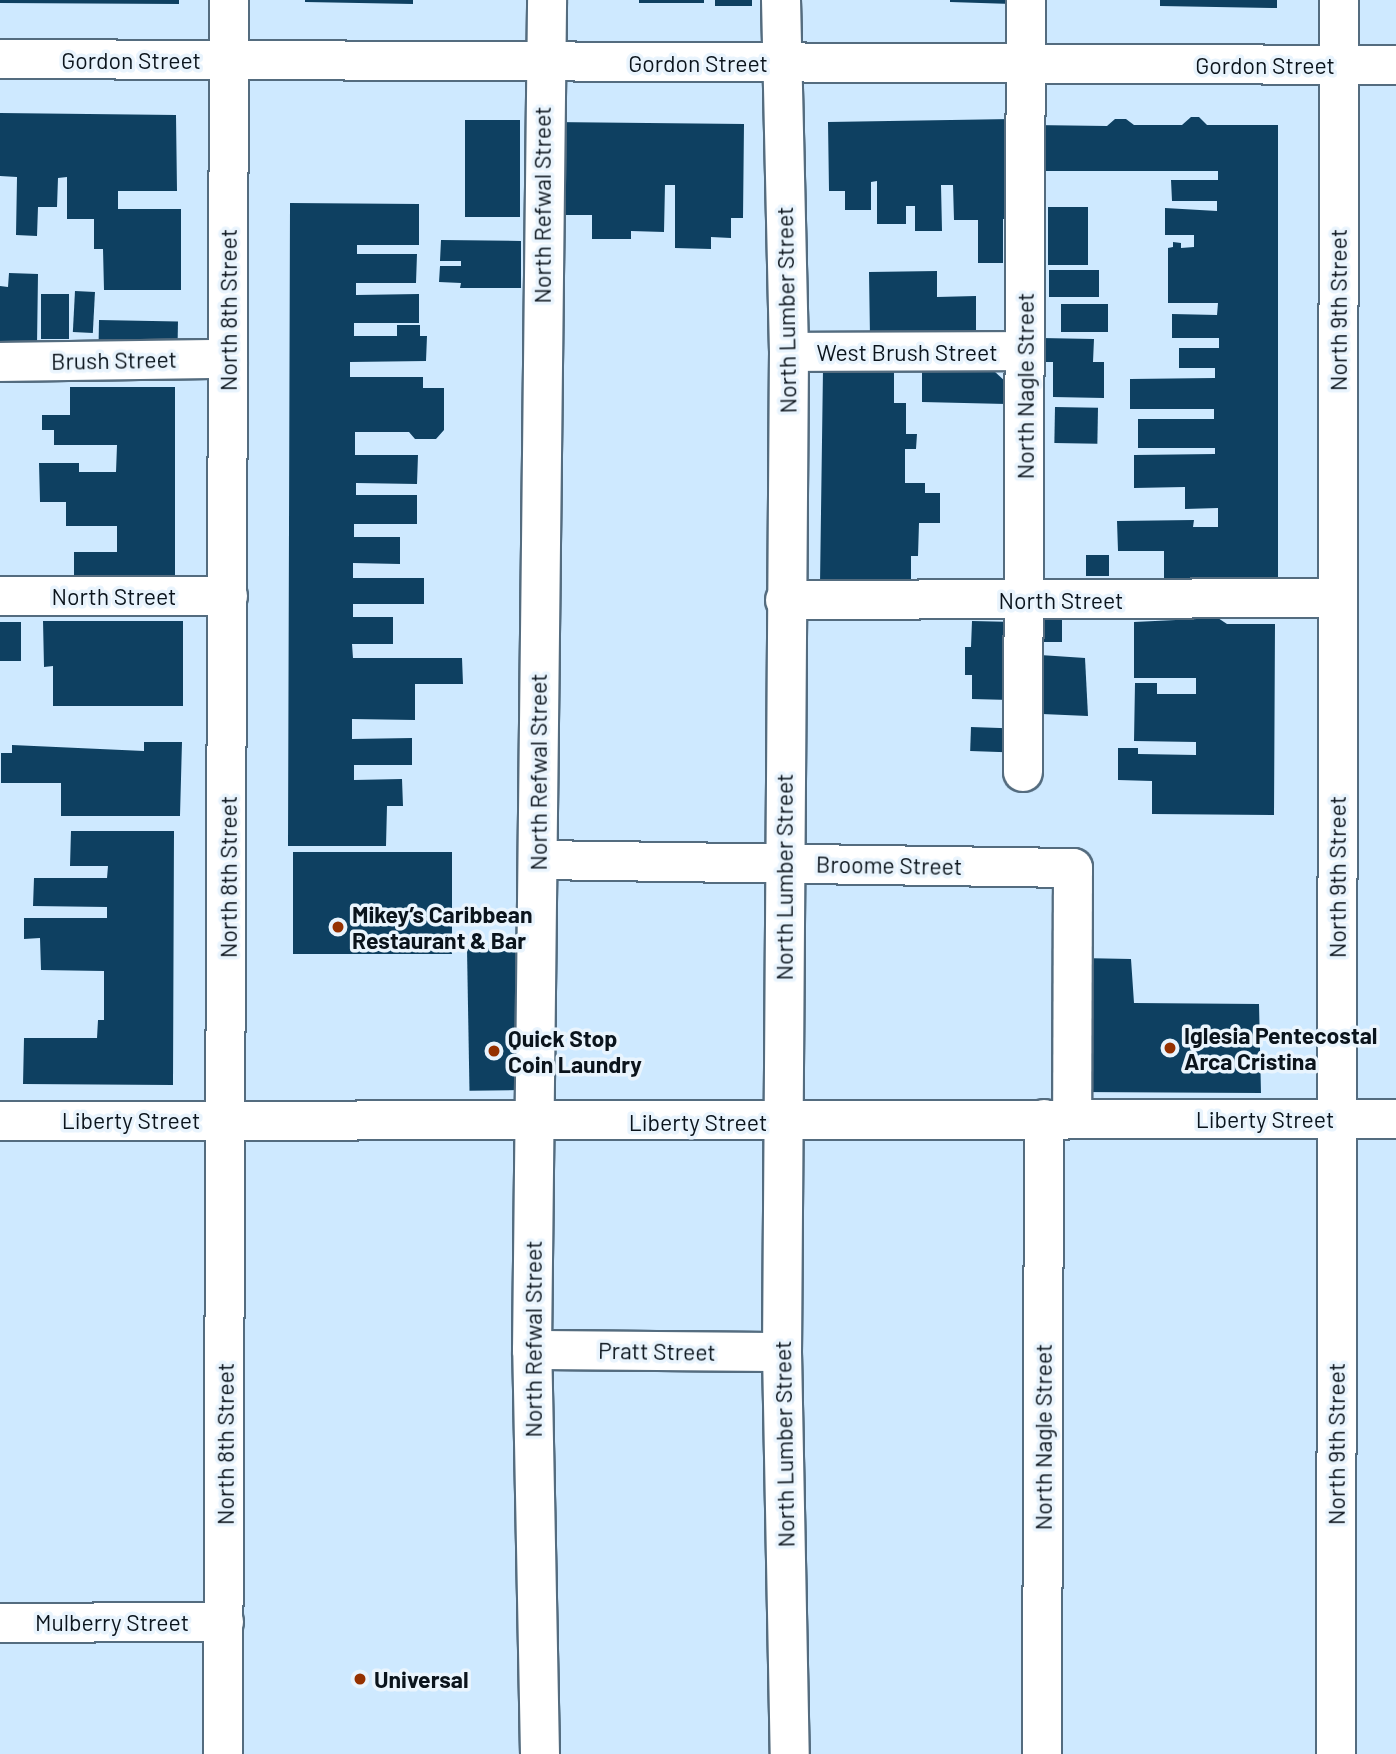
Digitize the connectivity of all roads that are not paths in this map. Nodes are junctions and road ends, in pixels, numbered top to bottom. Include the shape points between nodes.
1 (229, 0) edge
2 (547, 0) edge
3 (781, 0) edge
4 (1026, 0) edge
5 (1339, 0) edge
6 (0, 59) edge
7 (229, 61) junction
8 (542, 62) junction
9 (782, 63) junction
10 (1026, 64) junction
11 (1338, 65) junction
12 (1396, 65) edge
13 (1025, 351) junction
14 (789, 352) junction
15 (228, 359) junction
16 (0, 362) edge
17 (0, 596) edge
18 (228, 596) junction
19 (1337, 598) junction
20 (785, 600) junction
21 (1025, 600) junction
22 (1023, 772) dead end
23 (538, 860) junction
24 (785, 864) junction
25 (1073, 868) joint
26 (227, 1119) junction
27 (1058, 1119) junction
28 (1336, 1119) junction
29 (1396, 1119) edge
30 (0, 1121) edge
31 (784, 1121) junction
32 (534, 1123) junction
33 (532, 1350) junction
34 (782, 1352) junction
35 (224, 1622) junction
36 (0, 1623) edge
37 (223, 1754) edge
38 (540, 1754) edge
39 (790, 1754) edge
40 (1042, 1754) edge
41 (1336, 1754) edge

1 - 7 street, North 8th Street
2 - 8 street, North Refwal Street
3 - 9 street, North Lumber Street
4 - 10 street, North Nagle Street
5 - 11 street, North 9th Street
6 - 7 street, Gordon Street
7 - 8 street, Gordon Street
7 - 15 street, North 8th Street
8 - 9 street, Gordon Street
8 - 23 street, North Refwal Street
9 - 10 street, Gordon Street
9 - 14 street, North Lumber Street
10 - 11 street, Gordon Street
10 - 13 street, North Nagle Street
11 - 12 street, Gordon Street
11 - 19 street, North 9th Street
13 - 14 street, West Brush Street
13 - 21 street, North Nagle Street
14 - 20 street, North Lumber Street
15 - 16 street, Brush Street
15 - 18 street, North 8th Street
17 - 18 street, North Street
18 - 26 street, North 8th Street
19 - 21 street, North Street
19 - 28 street, North 9th Street
20 - 21 street, North Street
20 - 24 street, North Lumber Street
21 - 22 street, North Nagle Street
23 - 24 street, Broome Street
23 - 32 street, North Refwal Street
24 - 25 street, Broome Street
24 - 31 street, North Lumber Street
25 - 27 street, North Nagle Street
26 - 30 street, Liberty Street
26 - 32 street, Liberty Street
26 - 35 street, North 8th Street
27 - 28 street, Liberty Street
27 - 31 street, Liberty Street
27 - 40 street, North Nagle Street
28 - 29 street, Liberty Street
28 - 41 street, North 9th Street
31 - 32 street, Liberty Street
31 - 34 street, North Lumber Street
32 - 33 street, North Refwal Street
33 - 34 street, Pratt Street
33 - 38 street, North Refwal Street
34 - 39 street, North Lumber Street
35 - 36 street, Mulberry Street
35 - 37 street, North 8th Street

